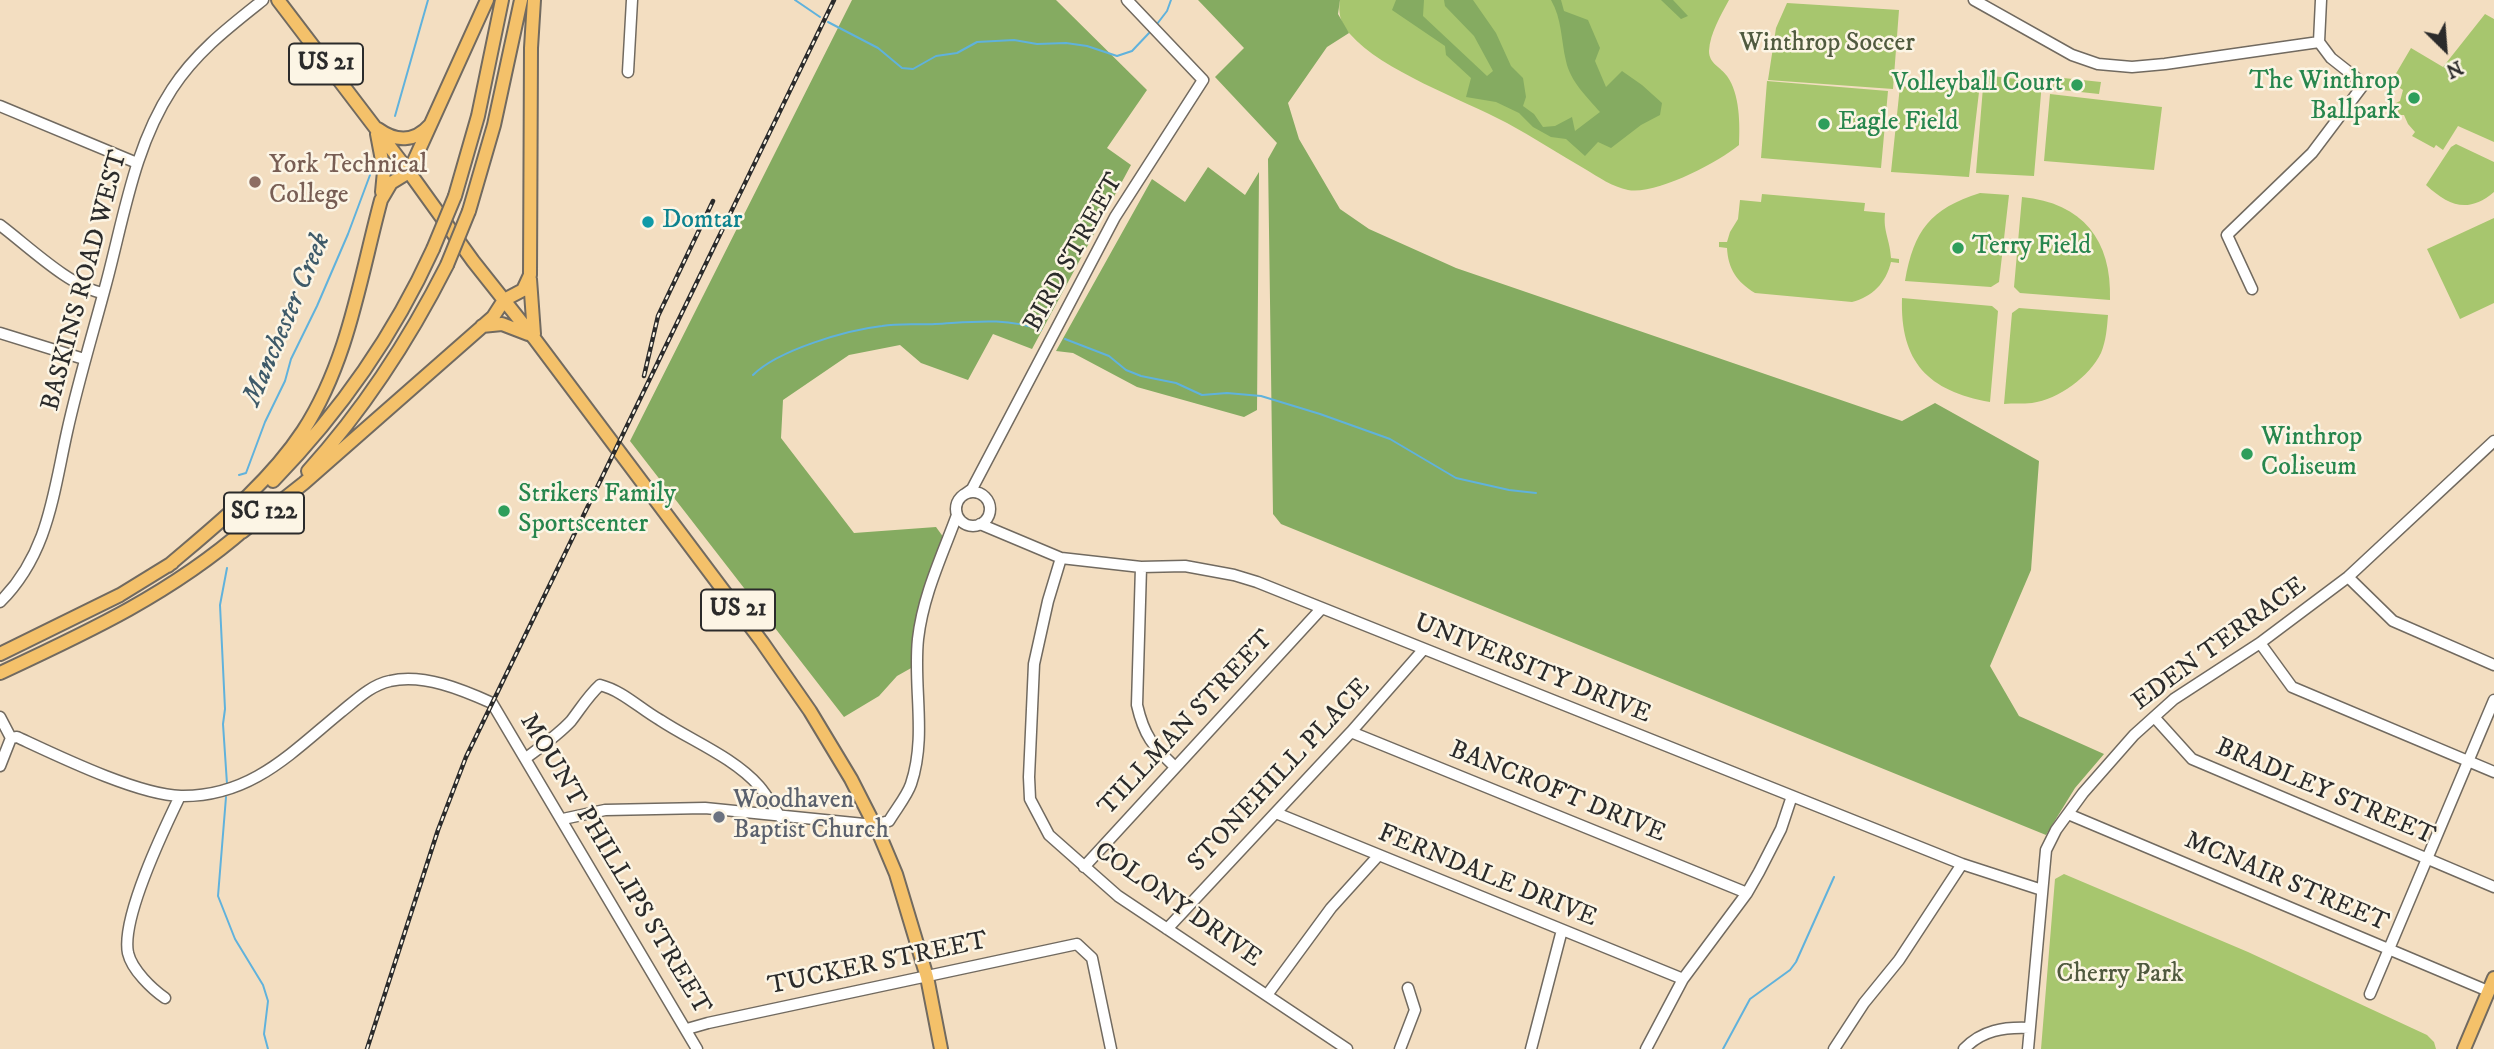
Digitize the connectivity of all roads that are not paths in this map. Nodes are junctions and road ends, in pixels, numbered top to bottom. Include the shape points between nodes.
1 (263, 0) edge
2 (278, 0) edge
3 (487, 0) edge
4 (502, 0) edge
5 (521, 0) edge
6 (534, 0) edge
7 (632, 0) edge
8 (1127, 0) edge
9 (1974, 0) edge
10 (2321, 0) edge
11 (2319, 42) junction
12 (628, 72) dead end
13 (0, 106) edge
14 (434, 121) junction
15 (374, 127) junction
16 (138, 163) junction
17 (409, 172) junction
18 (381, 200) junction
19 (0, 225) edge
20 (530, 275) junction
21 (2252, 289) dead end
22 (103, 293) junction
23 (505, 300) junction
24 (482, 326) junction
25 (0, 333) edge
26 (534, 338) junction
27 (84, 359) junction
28 (2494, 441) edge
29 (991, 451) junction
30 (965, 494) junction
31 (986, 499) junction
32 (989, 514) junction
33 (961, 519) junction
34 (980, 524) junction
35 (998, 531) junction
36 (242, 532) junction
37 (1061, 558) junction
38 (168, 566) junction
39 (1141, 567) junction
40 (2348, 577) junction
41 (0, 602) edge
42 (1321, 609) junction
43 (2260, 643) junction
44 (1423, 650) junction
45 (0, 654) edge
46 (2494, 665) edge
47 (0, 673) edge
48 (2494, 700) edge
49 (0, 717) edge
50 (2155, 718) junction
51 (1351, 732) junction
52 (11, 738) junction
53 (526, 758) junction
54 (2469, 762) junction
55 (0, 766) edge
56 (1175, 767) junction
57 (2494, 772) edge
58 (180, 796) junction
59 (1792, 796) junction
60 (1276, 813) junction
61 (2068, 814) junction
62 (780, 818) junction
63 (563, 819) junction
64 (874, 825) junction
65 (1378, 856) junction
66 (2427, 860) junction
67 (1962, 864) junction
68 (1084, 867) junction
69 (2494, 887) edge
70 (2042, 890) junction
71 (1747, 893) junction
72 (1167, 929) junction
73 (1562, 930) junction
74 (2389, 950) junction
75 (927, 977) junction
76 (2494, 978) edge
77 (1683, 979) junction
78 (1408, 988) dead end
79 (2488, 991) junction
80 (2370, 994) dead end
81 (1267, 995) junction
82 (165, 998) dead end
83 (2029, 1028) junction
84 (687, 1029) junction
85 (697, 1049) edge
86 (941, 1049) edge
87 (1111, 1049) edge
88 (1347, 1049) edge
89 (1400, 1049) edge
90 (1531, 1049) edge
91 (1646, 1049) edge
92 (1834, 1049) edge
93 (1964, 1049) edge
94 (2028, 1049) edge
95 (2464, 1049) edge

1 - 16 street, BASKINS ROAD WEST via 188,67 161,108
2 - 15 main road, US 21
3 - 14 main road
4 - 38 main road, SC 122, bridge via 478,116 455,196 396,323 331,418 229,521
5 - 36 main road, SC 122, bridge via 491,137 469,211 413,331 370,396 306,473
6 - 20 main road
7 - 12 street
8 - 29 street, BIRD STREET via 1203,80 1115,217
9 - 11 street via 2072,55 2098,64 2165,64
10 - 11 street
11 - 21 street via 2364,85 2312,153 2227,235
13 - 16 street
14 - 15 main road via 409,139
14 - 17 main road
15 - 17 main road, US 21
15 - 18 main road via 384,171
16 - 22 street, BASKINS ROAD WEST
17 - 18 main road via 391,183
17 - 23 main road, US 21
18 - 38 main road via 340,356 313,415 261,483
19 - 22 street via 72,281
20 - 23 main road via 523,290
20 - 26 main road
22 - 27 street, BASKINS ROAD WEST
23 - 24 main road
23 - 26 main road, US 21
24 - 26 main road via 511,326
24 - 36 main road
25 - 27 street
26 - 64 main road, US 21 via 788,678 831,744
27 - 41 street, BASKINS ROAD WEST via 40,544
28 - 40 street, EDEN TERRACE
29 - 30 street, BIRD STREET
29 - 31 street, BIRD STREET via 982,489
30 - 31 street via 979,493
30 - 33 street, BIRD STREET via 956,506
31 - 32 street, BIRD STREET
32 - 34 street
32 - 35 street
33 - 34 street
33 - 64 street, BIRD STREET via 952,531 922,617 919,750 911,786 889,821
34 - 35 street, UNIVERSITY DRIVE
35 - 37 street, UNIVERSITY DRIVE
36 - 47 main road, SC 122 via 135,608
37 - 39 street, UNIVERSITY DRIVE
37 - 68 street, COLONY DRIVE via 1034,664 1029,777 1031,799 1049,835
38 - 45 main road, SC 122
39 - 42 street, UNIVERSITY DRIVE via 1185,566 1234,575
39 - 56 street via 1137,705 1141,726 1152,745
40 - 43 street, EDEN TERRACE
40 - 46 street via 2393,621
42 - 44 street, UNIVERSITY DRIVE
42 - 56 street, TILLMAN STREET
43 - 50 street, EDEN TERRACE via 2174,699
43 - 54 street via 2292,687
44 - 51 street, STONEHILL PLACE
44 - 59 street, UNIVERSITY DRIVE
48 - 54 street
49 - 52 street
50 - 61 street, EDEN TERRACE via 2114,755
50 - 66 street, BRADLEY STREET via 2192,760
51 - 60 street, STONEHILL PLACE
51 - 71 street, BANCROFT DRIVE
52 - 55 street
52 - 58 street via 150,791
53 - 58 street, MOUNT PHILLIPS STREET via 492,703 439,684 390,681 366,692 268,771 230,789
53 - 62 street via 551,740 600,685 616,690 739,769 759,786
53 - 63 street, MOUNT PHILLIPS STREET
54 - 57 street
54 - 66 street
56 - 68 street, TILLMAN STREET
58 - 82 street via 156,846 130,923 128,954 148,985
59 - 67 street, UNIVERSITY DRIVE
59 - 71 street via 1771,851
60 - 65 street, FERNDALE DRIVE
60 - 72 street, STONEHILL PLACE
61 - 70 street, EDEN TERRACE via 2046,850
61 - 74 street, MCNAIR STREET
62 - 63 street via 705,808 653,808 605,810
62 - 64 street
63 - 84 street, MOUNT PHILLIPS STREET
64 - 75 main road, US 21 via 895,874
65 - 73 street, FERNDALE DRIVE
65 - 81 street via 1331,908
66 - 69 street, BRADLEY STREET
66 - 74 street
67 - 70 street, UNIVERSITY DRIVE
67 - 92 street
68 - 72 street, COLONY DRIVE
70 - 83 street, EDEN TERRACE
71 - 77 street
72 - 81 street, COLONY DRIVE
73 - 77 street, FERNDALE DRIVE
73 - 90 street
74 - 79 street, MCNAIR STREET
74 - 80 street
75 - 84 street, TUCKER STREET
75 - 86 main road, US 21
75 - 87 street, TUCKER STREET via 1077,944 1092,958
76 - 79 main road
77 - 91 street
78 - 89 street via 1415,1010
79 - 95 main road
81 - 88 street, COLONY DRIVE
83 - 93 street via 1987,1032
83 - 94 street, EDEN TERRACE
84 - 85 street, MOUNT PHILLIPS STREET

